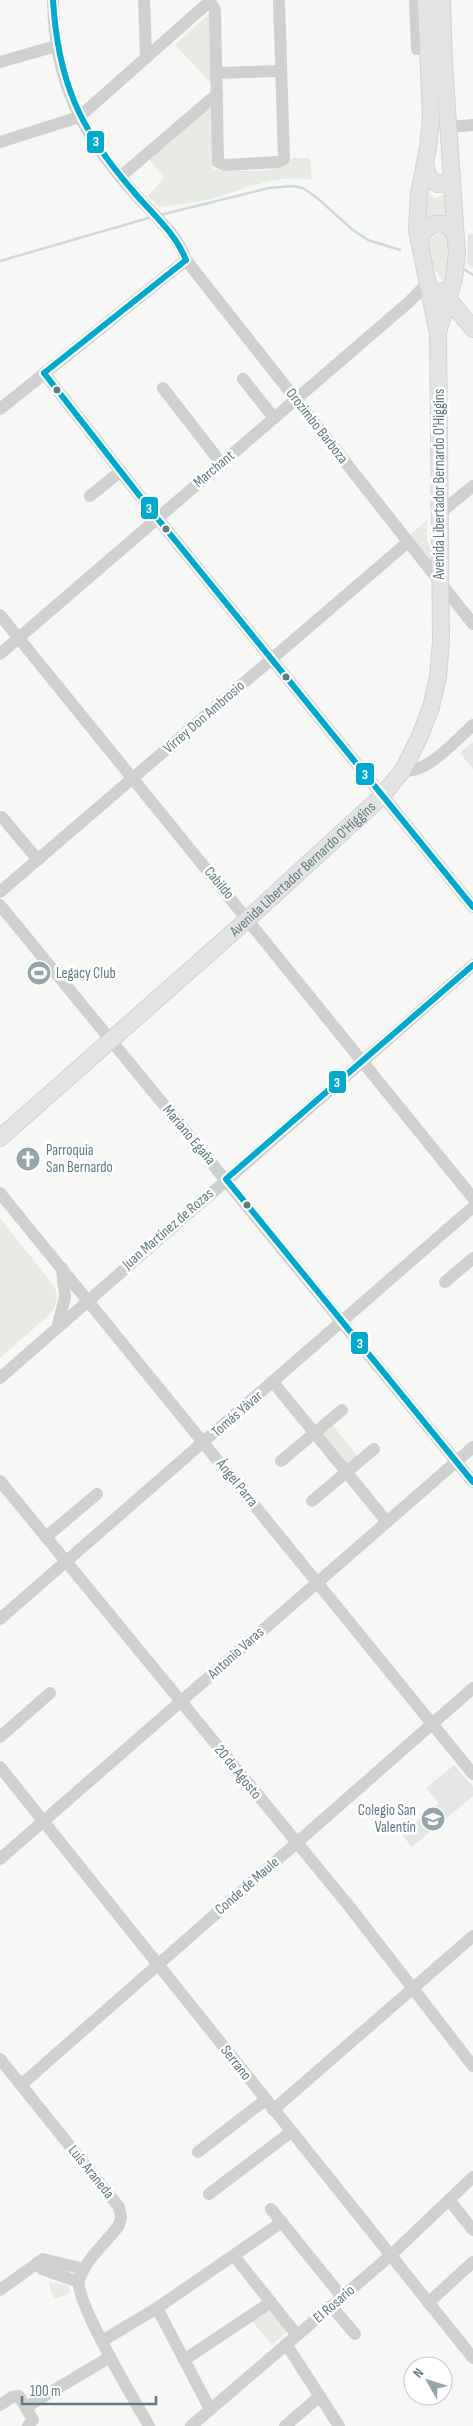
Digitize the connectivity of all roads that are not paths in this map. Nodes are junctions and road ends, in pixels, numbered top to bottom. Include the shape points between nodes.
1 (53, 0) edge
2 (144, 0) edge
3 (279, 0) edge
4 (415, 0) edge
5 (426, 0) edge
6 (442, 0) edge
7 (209, 1) edge
8 (422, 34) junction
9 (56, 46) junction
10 (417, 49) dead end
11 (146, 58) junction
12 (0, 62) edge
13 (282, 71) junction
14 (216, 73) junction
15 (217, 94) junction
16 (79, 117) junction
17 (473, 125) edge
18 (450, 127) junction
19 (0, 142) edge
20 (425, 164) junction
21 (452, 174) junction
22 (120, 177) junction
23 (455, 235) junction
24 (420, 243) junction
25 (186, 260) junction
26 (424, 262) junction
27 (427, 284) junction
28 (447, 296) junction
29 (473, 329) edge
30 (438, 334) junction
31 (44, 374) junction
32 (243, 379) dead end
33 (163, 388) dead end
34 (296, 400) junction
35 (0, 409) edge
36 (274, 418) junction
37 (221, 463) junction
38 (121, 471) junction
39 (473, 486) edge
40 (90, 496) dead end
41 (440, 514) junction
42 (157, 518) junction
43 (408, 542) junction
44 (439, 582) junction
45 (0, 615) edge
46 (473, 624) edge
47 (18, 638) junction
48 (0, 654) edge
49 (272, 658) junction
50 (473, 724) edge
51 (402, 770) junction
52 (132, 778) junction
53 (381, 797) junction
54 (2, 817) dead end
55 (38, 860) junction
56 (0, 892) edge
57 (0, 905) edge
58 (473, 908) edge
59 (248, 919) junction
60 (473, 965) edge
61 (111, 1041) junction
62 (362, 1061) junction
63 (0, 1138) edge
64 (226, 1180) junction
65 (0, 1193) edge
66 (473, 1198) edge
67 (473, 1206) edge
68 (473, 1258) edge
69 (62, 1268) junction
70 (444, 1282) dead end
71 (87, 1299) junction
72 (341, 1322) junction
73 (57, 1327) junction
74 (0, 1378) edge
75 (273, 1382) junction
76 (342, 1410) dead end
77 (315, 1433) junction
78 (204, 1443) junction
79 (473, 1447) edge
80 (374, 1450) dead end
81 (281, 1461) dead end
82 (456, 1462) junction
83 (346, 1472) junction
84 (0, 1481) edge
85 (473, 1482) edge
86 (97, 1494) dead end
87 (312, 1500) dead end
88 (387, 1522) junction
89 (46, 1538) junction
90 (67, 1563) junction
91 (317, 1582) junction
92 (0, 1619) edge
93 (473, 1688) edge
94 (50, 1693) dead end
95 (181, 1702) junction
96 (432, 1724) junction
97 (0, 1737) edge
98 (0, 1767) edge
99 (473, 1774) edge
100 (44, 1821) junction
101 (296, 1843) junction
102 (0, 1859) edge
103 (473, 1936) edge
104 (158, 1963) junction
105 (412, 1989) junction
106 (0, 2059) edge
107 (473, 2066) edge
108 (21, 2085) junction
109 (265, 2100) junction
110 (273, 2110) junction
111 (291, 2132) junction
112 (198, 2152) dead end
113 (473, 2177) edge
114 (209, 2194) dead end
115 (449, 2200) junction
116 (271, 2208) dead end
117 (282, 2222) junction
118 (473, 2230) edge
119 (234, 2256) junction
120 (390, 2256) junction
121 (473, 2262) edge
122 (37, 2263) junction
123 (84, 2269) junction
124 (79, 2282) junction
125 (0, 2290) edge
126 (342, 2297) junction
127 (271, 2302) junction
128 (428, 2303) junction
129 (331, 2306) junction
130 (156, 2308) junction
131 (355, 2334) dead end
132 (298, 2335) junction
133 (102, 2341) junction
134 (286, 2344) junction
135 (110, 2357) junction
136 (473, 2358) edge
137 (184, 2360) junction
138 (320, 2396) junction
139 (0, 2405) edge
140 (26, 2407) junction
141 (210, 2409) junction
142 (28, 2426) edge
143 (149, 2426) edge
144 (191, 2426) edge
145 (284, 2426) edge
146 (340, 2426) edge

1 - 9 street, Orozimbo Barboza
2 - 11 street
3 - 13 street
4 - 8 street, Avenida Libertador Bernardo O'Higgins
5 - 8 main road, Avenida Libertador Bernardo O'Higgins
6 - 18 main road, Avenida Libertador Bernardo O'Higgins
7 - 11 street
7 - 14 street via 215,10
8 - 10 street, Avenida Libertador Bernardo O'Higgins
8 - 20 main road, Avenida Libertador Bernardo O'Higgins via 431,118
9 - 12 street
9 - 16 street, Orozimbo Barboza
11 - 16 street
13 - 14 street
13 - 15 street via 284,159 278,162 225,165 218,162
14 - 15 street
15 - 22 street
16 - 19 street
16 - 22 street, Orozimbo Barboza via 106,162
17 - 18 street
18 - 21 main road, Avenida Libertador Bernardo O'Higgins
20 - 21 main road via 429,178 437,184 447,183
20 - 24 main road, Avenida Libertador Bernardo O'Higgins via 417,212
21 - 23 main road, Avenida Libertador Bernardo O'Higgins
22 - 25 street, Orozimbo Barboza via 178,242
23 - 24 main road via 445,224 433,224 422,232
23 - 28 main road, Avenida Libertador Bernardo O'Higgins via 456,268
24 - 26 main road, Avenida Libertador Bernardo O'Higgins
25 - 31 street
25 - 34 street, Orozimbo Barboza
26 - 27 main road, Avenida Libertador Bernardo O'Higgins
26 - 28 main road
27 - 30 main road, Avenida Libertador Bernardo O'Higgins
27 - 34 street, Marchant
28 - 29 main road
28 - 30 main road, Avenida Libertador Bernardo O'Higgins
30 - 41 main road, Avenida Libertador Bernardo O'Higgins
31 - 35 street
31 - 38 street
32 - 36 street
33 - 37 street
34 - 36 street, Marchant
34 - 43 street, Orozimbo Barboza
36 - 37 street, Marchant
37 - 42 street, Marchant
38 - 40 street
38 - 42 street
39 - 41 street
41 - 44 main road, Avenida Libertador Bernardo O'Higgins
42 - 47 street, Marchant
42 - 49 street
43 - 44 street, Orozimbo Barboza
43 - 49 street, Virrey Don Ambrosio
44 - 46 street, Orozimbo Barboza
44 - 51 main road, Avenida Libertador Bernardo O'Higgins via 441,641 438,677 428,714
45 - 47 street, Cabildo
47 - 48 street, Marchant
47 - 52 street, Cabildo
49 - 52 street, Virrey Don Ambrosio
49 - 53 street
50 - 51 street via 425,766 413,771
51 - 53 main road, Avenida Libertador Bernardo O'Higgins
52 - 55 street, Virrey Don Ambrosio
52 - 59 street, Cabildo
53 - 58 street
53 - 59 main road, Avenida Libertador Bernardo O'Higgins
54 - 55 street
55 - 56 street, Virrey Don Ambrosio
57 - 61 street, Mariano Egaña
59 - 61 main road, Avenida Libertador Bernardo O'Higgins
59 - 62 street, Cabildo
60 - 62 street, Juan Martínez de Rozas
61 - 63 main road, Avenida Libertador Bernardo O'Higgins
61 - 64 street, Mariano Egaña
62 - 64 street, Juan Martínez de Rozas
62 - 66 street, Cabildo
64 - 71 street, Juan Martínez de Rozas
64 - 72 street, Mariano Egaña
65 - 69 street, Ángel Parra
67 - 72 street, Tomás Yávar
68 - 70 street
69 - 71 street, Ángel Parra
69 - 73 street via 65,1298
71 - 73 street, Juan Martínez de Rozas
71 - 78 street, Ángel Parra
72 - 75 street, Tomás Yávar
72 - 82 street, Mariano Egaña
73 - 74 street, Juan Martínez de Rozas
75 - 77 street
75 - 78 street, Tomás Yávar
76 - 77 street
77 - 81 street
77 - 83 street
78 - 90 street, Tomás Yávar
78 - 91 street, Ángel Parra
79 - 82 street, Antonio Varas
80 - 83 street
82 - 85 street, Mariano Egaña
82 - 88 street, Antonio Varas
83 - 87 street
83 - 88 street
84 - 89 street, 20 de Agosto
86 - 89 street
88 - 91 street, Antonio Varas
89 - 90 street, 20 de Agosto
90 - 92 street, Tomás Yávar
90 - 95 street, 20 de Agosto
91 - 95 street, Antonio Varas
91 - 96 street, Ángel Parra
93 - 96 street, Conde de Maule
94 - 97 street
95 - 100 street, Antonio Varas
95 - 101 street, 20 de Agosto
96 - 99 street, Ángel Parra
96 - 101 street, Conde de Maule
98 - 100 street, Serrano
100 - 102 street, Antonio Varas
100 - 104 street, Serrano
101 - 104 street, Conde de Maule
101 - 105 street, 20 de Agosto
103 - 105 street
104 - 108 street, Conde de Maule
104 - 109 street, Serrano
105 - 107 street, 20 de Agosto
105 - 110 street
106 - 108 street, Luis Araneda
108 - 123 street, Luis Araneda via 120,2212 119,2225
109 - 110 street, Serrano
109 - 112 street
110 - 111 street, Serrano
111 - 114 street
111 - 120 street, Serrano
113 - 115 street, El Rosario
115 - 118 street
115 - 120 street, El Rosario
116 - 117 street
117 - 119 street
117 - 126 street
119 - 127 street
119 - 130 street
120 - 126 street, El Rosario
120 - 128 street, Serrano
121 - 128 street
122 - 123 street via 43,2259
122 - 124 street via 42,2270
122 - 125 street
123 - 124 street, Luis Araneda
124 - 133 street via 84,2305
126 - 129 street, El Rosario
127 - 132 street
127 - 137 street
128 - 136 street, Serrano
129 - 131 street
129 - 132 street, El Rosario
130 - 133 street
130 - 137 street
132 - 134 street, El Rosario
133 - 135 street
134 - 138 street
134 - 141 street, El Rosario
135 - 140 street
135 - 143 street
137 - 141 street
138 - 145 street
138 - 146 street
139 - 140 street via 15,2395
140 - 142 street via 33,2420
141 - 144 street, El Rosario

